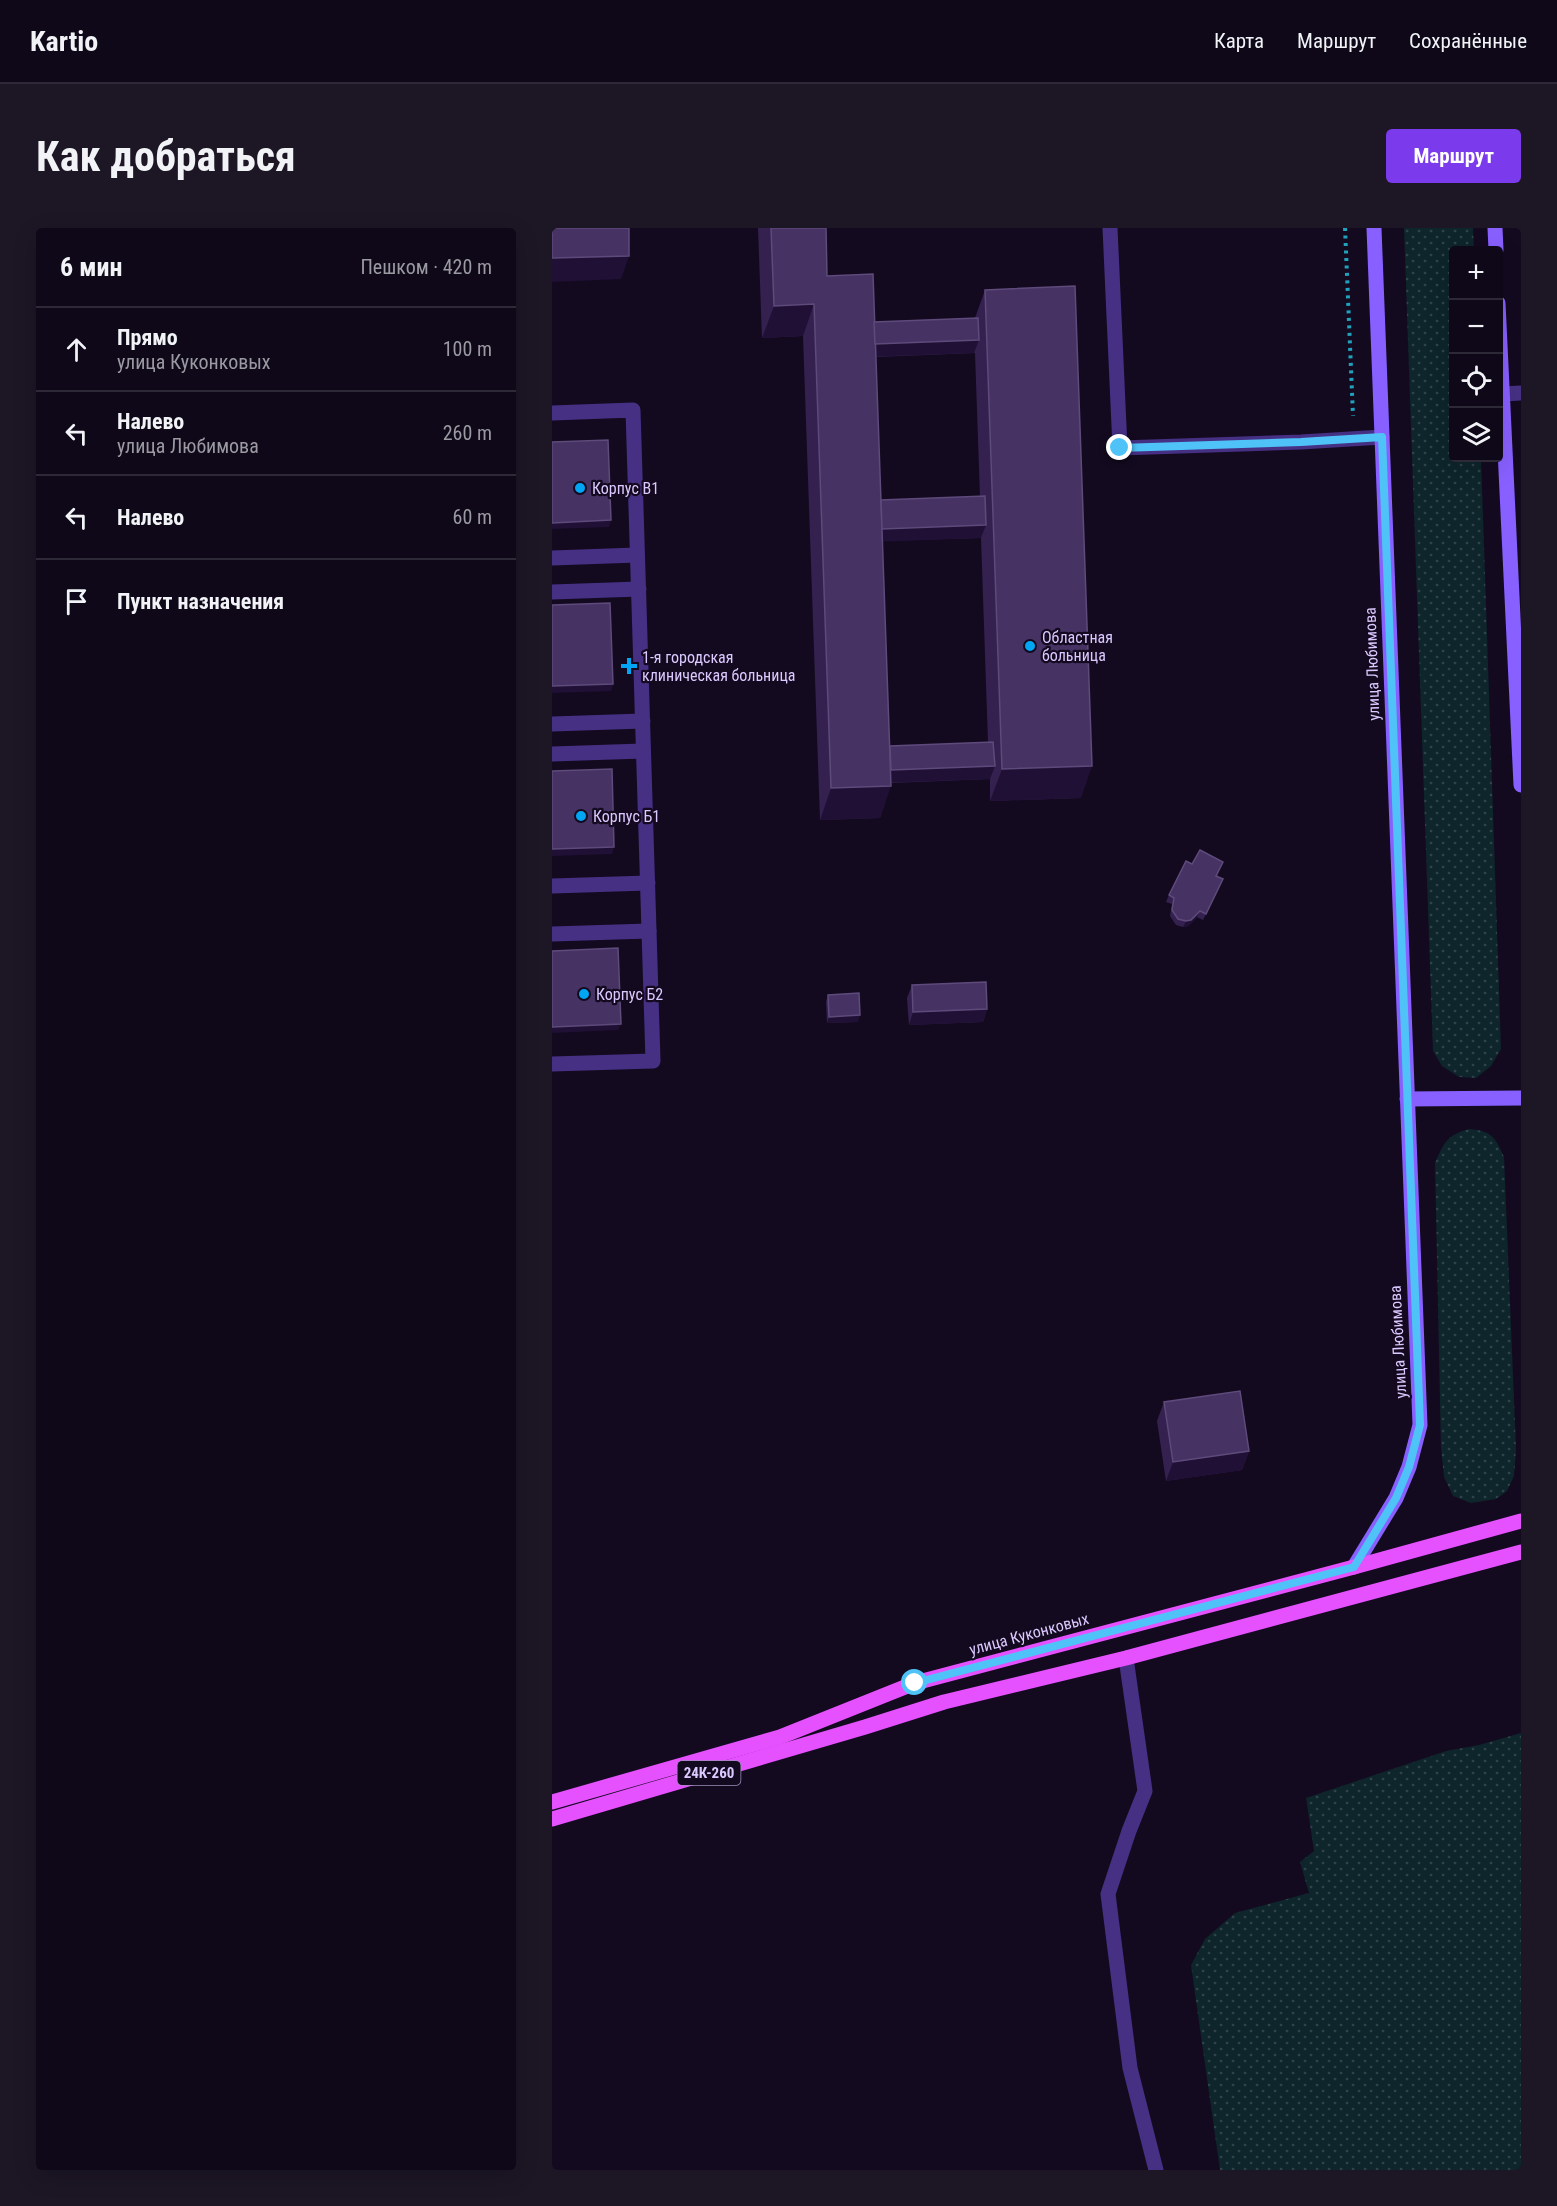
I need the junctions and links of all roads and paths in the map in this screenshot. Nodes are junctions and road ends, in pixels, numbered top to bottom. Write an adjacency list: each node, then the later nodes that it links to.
1 (1110, 228): 9 (street)
2 (1345, 228): 9 (path)
3 (1374, 228): 10 (main road, улица Любимова)
4 (1495, 228): 5 (main road)
5 (1496, 246)
6 (1521, 393): 7 (street)
7 (1503, 394): 19 (main road)
8 (552, 413): 11 (street)
9 (1354, 437): 10 (street)
10 (1382, 437): 26 (main road, улица Любимова)
11 (637, 555): 12 (street); 13 (street)
12 (552, 558)
13 (639, 589): 14 (street); 15 (street)
14 (552, 592)
15 (643, 721): 16 (street); 17 (street)
16 (552, 724)
17 (643, 751): 18 (street); 20 (street)
18 (552, 754)
19 (1521, 785)
20 (648, 882): 21 (street); 22 (street)
21 (552, 886)
22 (649, 931): 23 (street); 24 (street)
23 (552, 934)
24 (552, 1064)
25 (1521, 1098): 26 (main road)
26 (1407, 1099): 29 (main road, улица Любимова)
27 (1521, 1521): 29 (main road, улица Куконковых)
28 (1521, 1552): 30 (main road, 24К-260)
29 (1354, 1567): 31 (main road, улица Куконковых)
30 (1126, 1658): 32 (main road, 24К-260); 33 (street)
31 (552, 1802)
32 (552, 1819)
33 (1156, 2170)

